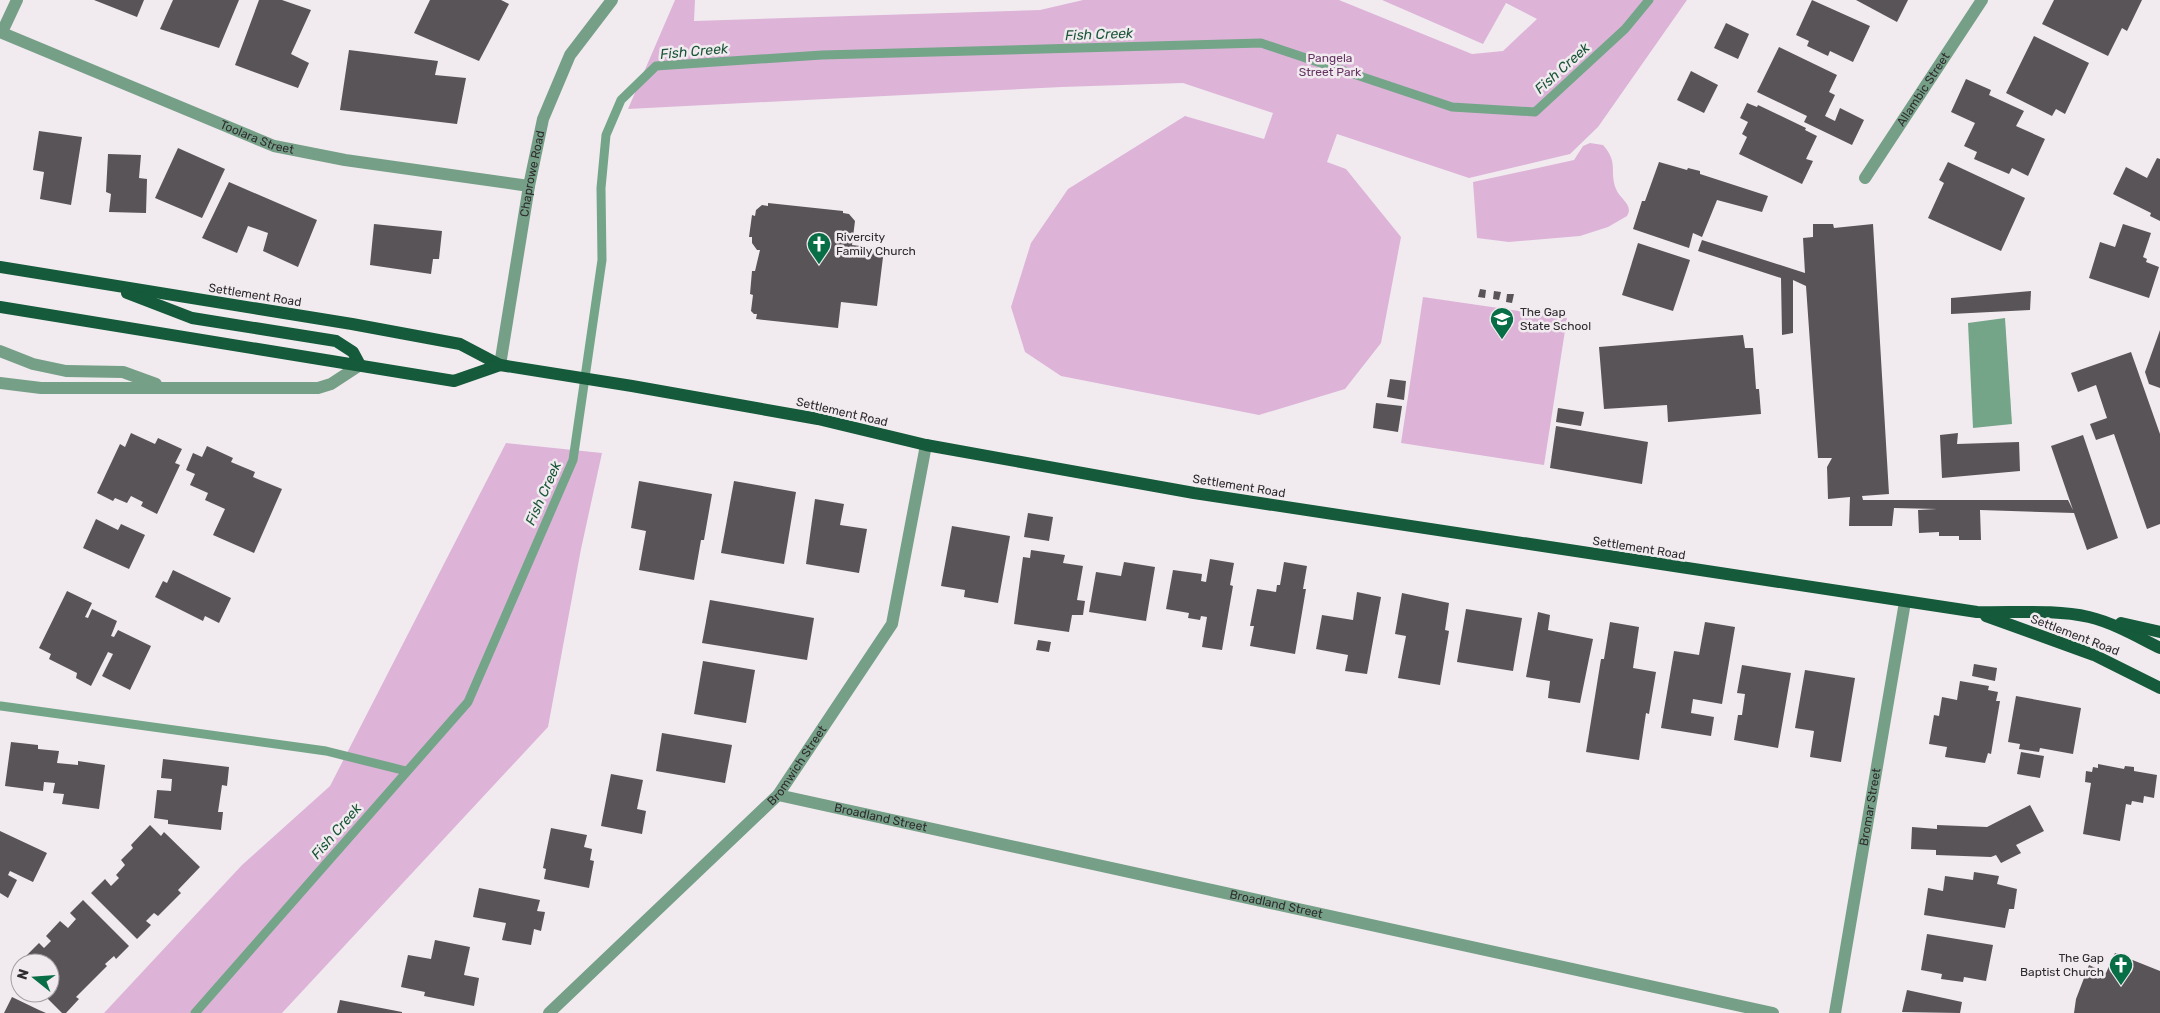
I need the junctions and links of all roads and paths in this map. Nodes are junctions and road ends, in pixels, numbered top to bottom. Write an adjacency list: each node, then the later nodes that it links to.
1 (17, 0): 4 (street)
2 (612, 0): 6 (street, Chaprowe Road)
3 (1982, 0): 5 (street, Allambic Street)
4 (1, 32): 6 (street, Toolara Street)
5 (1865, 178)
6 (529, 186): 12 (street, Chaprowe Road)
7 (0, 267): 8 (main road, Settlement Road)
8 (111, 286): 11 (main road); 12 (main road, Settlement Road)
9 (0, 307): 11 (main road, Settlement Road)
10 (0, 351): 14 (street)
11 (360, 365): 12 (main road, Settlement Road); 14 (street)
12 (500, 365): 15 (main road, Settlement Road)
13 (0, 383): 14 (street)
14 (168, 387)
15 (926, 445): 16 (main road, Settlement Road); 22 (street, Bromwich Street)
16 (1905, 602): 17 (main road, Settlement Road); 25 (street, Bromar Street)
17 (1977, 612): 18 (main road, Settlement Road); 21 (main road, Settlement Road)
18 (2089, 617): 19 (main road); 20 (main road, Settlement Road)
19 (2160, 632)
20 (2160, 648)
21 (2160, 688)
22 (778, 795): 23 (street, Bromwich Street); 24 (street, Broadland Street)
23 (549, 1013)
24 (1774, 1013)
25 (1835, 1013)

